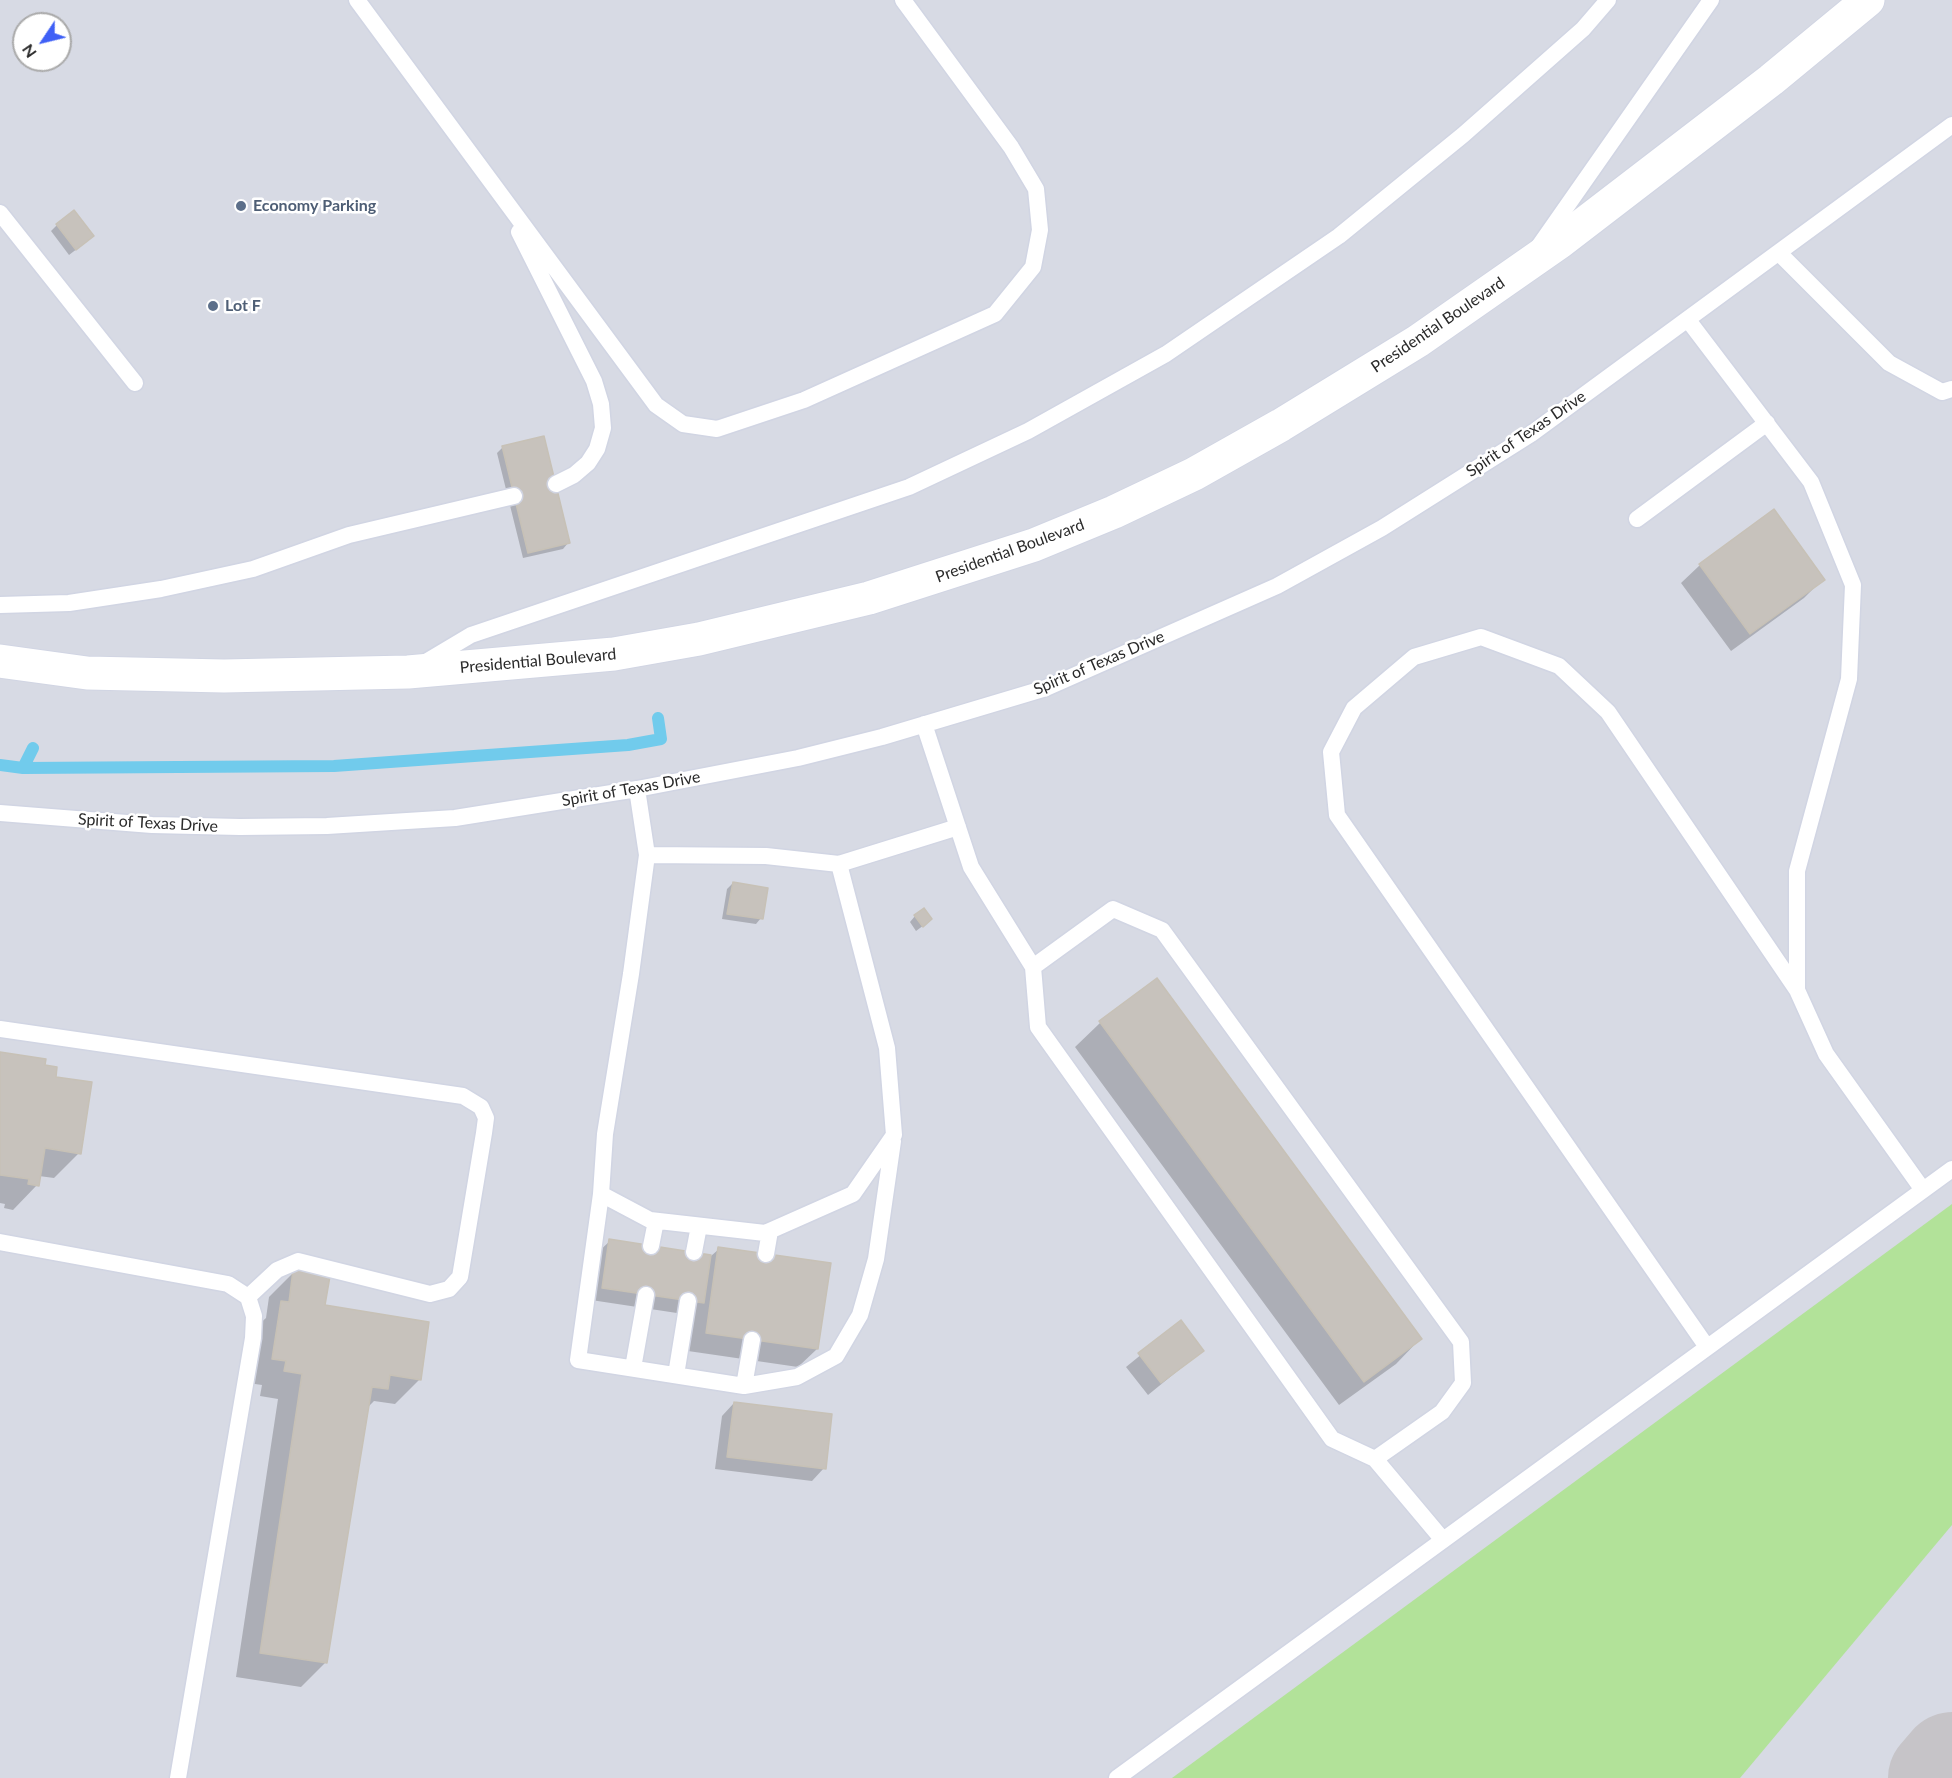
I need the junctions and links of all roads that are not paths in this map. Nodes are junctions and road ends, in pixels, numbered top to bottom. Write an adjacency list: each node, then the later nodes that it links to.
1 (357, 0): 7 (lane)
2 (903, 0): 7 (lane)
3 (1608, 0): 20 (lane)
4 (1712, 0): 10 (lane)
5 (1868, 0): 10 (main road, Presidential Boulevard)
6 (1952, 125): 9 (lane, Spirit of Texas Drive)
7 (500, 194): 15 (lane)
8 (1, 217): 12 (lane)
9 (1779, 253): 11 (lane, Spirit of Texas Drive); 13 (lane)
10 (1522, 268): 20 (main road, Presidential Boulevard)
11 (1688, 320): 14 (lane); 21 (lane, Spirit of Texas Drive)
12 (135, 383)
13 (1952, 389)
14 (1767, 423): 17 (lane); 28 (lane)
15 (556, 484)
16 (514, 496): 18 (lane)
17 (1637, 519)
18 (0, 605)
19 (0, 661): 20 (main road, Presidential Boulevard)
20 (408, 672)
21 (924, 724): 22 (lane, Spirit of Texas Drive); 24 (lane)
22 (637, 789): 23 (lane, Spirit of Texas Drive); 25 (lane)
23 (0, 813)
24 (958, 827): 26 (lane); 27 (lane)
25 (647, 855): 26 (lane); 33 (lane)
26 (839, 864): 30 (lane)
27 (1033, 967): 49 (lane); 49 (lane)
28 (1797, 990): 32 (lane); 45 (lane)
29 (0, 1029): 42 (lane)
30 (894, 1135): 36 (lane); 48 (lane)
31 (1952, 1169): 32 (lane)
32 (1923, 1190): 45 (lane)
33 (601, 1194): 34 (lane); 46 (lane)
34 (656, 1221): 35 (lane); 38 (lane)
35 (699, 1226): 36 (lane); 39 (lane)
36 (770, 1231): 40 (lane)
37 (0, 1242): 42 (lane)
38 (651, 1246)
39 (694, 1252)
40 (766, 1254)
41 (646, 1295): 46 (lane)
42 (248, 1297): 51 (lane)
43 (688, 1301): 47 (lane)
44 (752, 1340): 48 (lane)
45 (1707, 1347): 50 (lane)
46 (633, 1368): 47 (lane)
47 (676, 1375): 48 (lane)
48 (744, 1386)
49 (1375, 1459): 50 (lane)
50 (1443, 1540): 52 (lane)
51 (178, 1778)
52 (1117, 1778)

